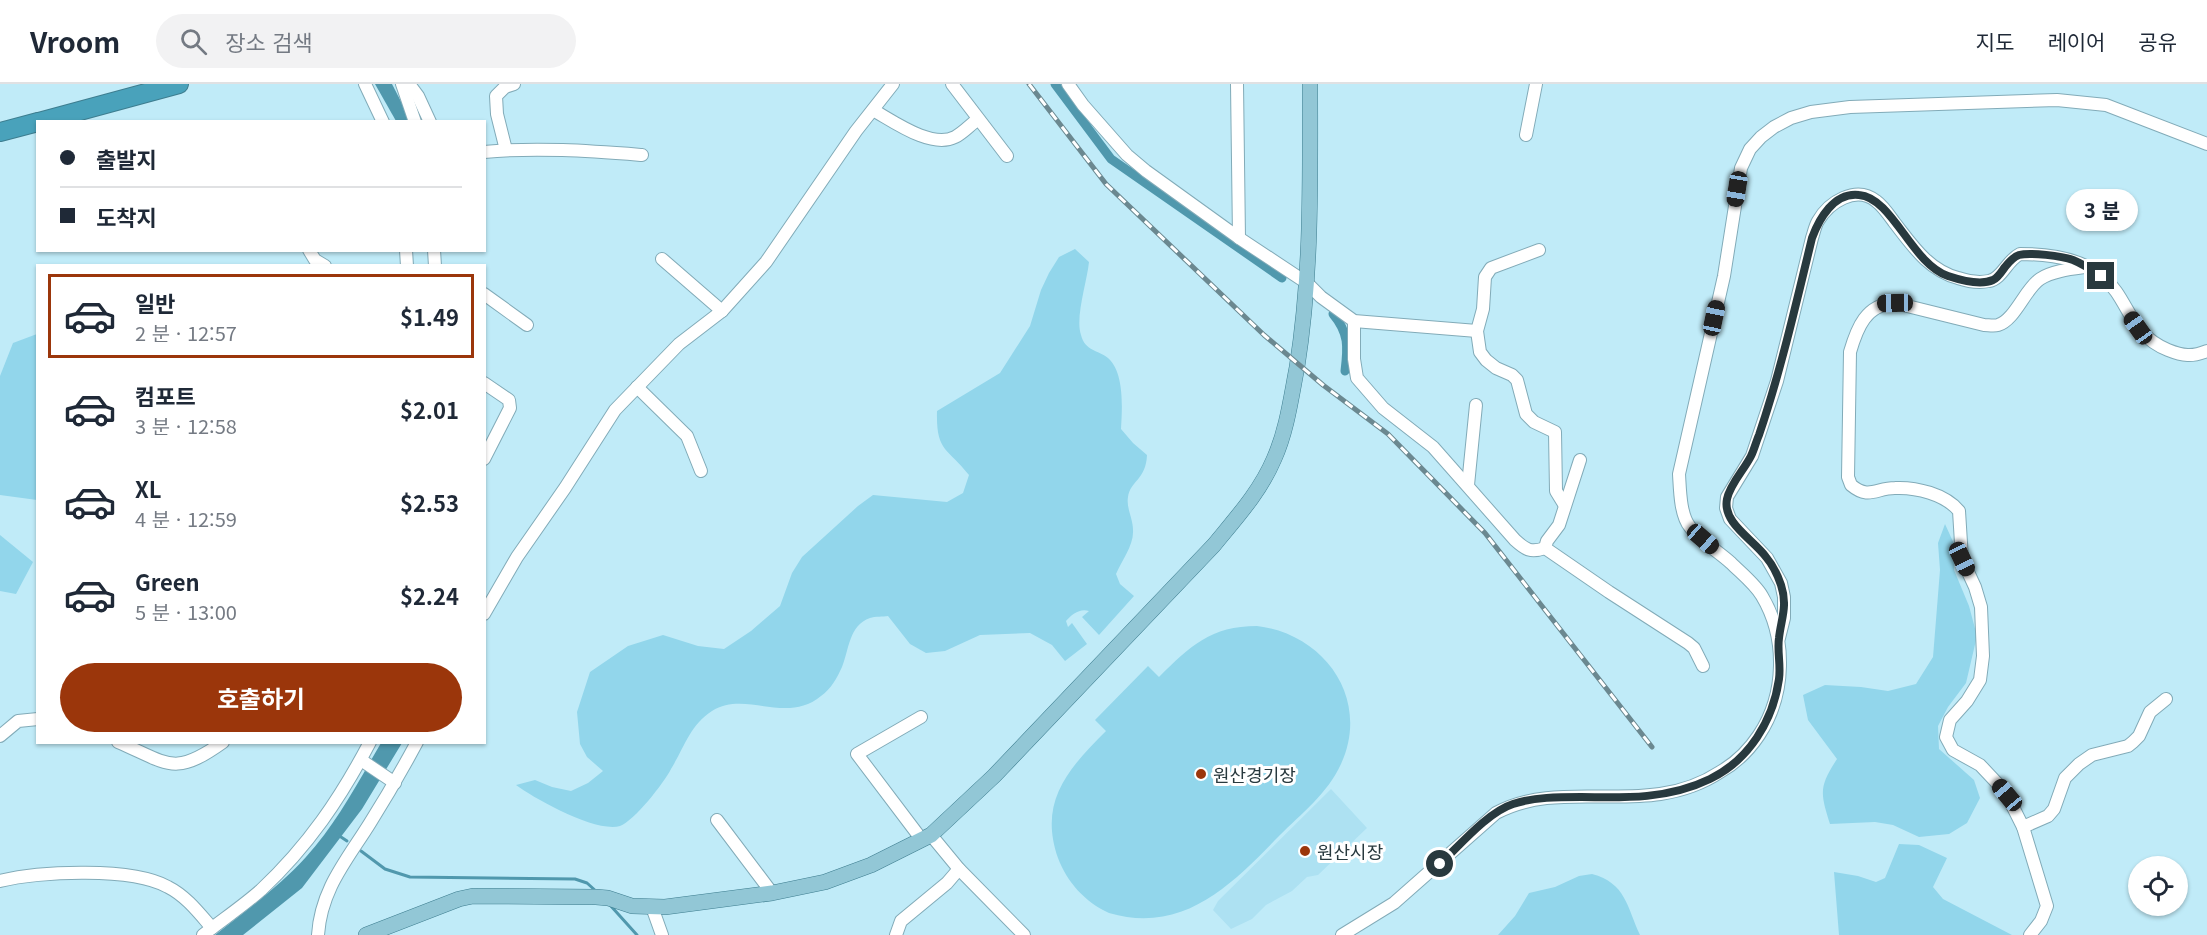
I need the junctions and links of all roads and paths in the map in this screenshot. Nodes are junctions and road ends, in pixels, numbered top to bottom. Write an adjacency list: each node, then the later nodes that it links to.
1 (179, 84): 13 (highway)
2 (364, 84): 14 (street)
3 (402, 84): 15 (street)
4 (409, 84): 16 (street)
5 (514, 84): 22 (street)
6 (893, 84): 12 (street)
7 (952, 84): 17 (street)
8 (1068, 84): 26 (street)
9 (1237, 84): 26 (street)
10 (1310, 84): 32 (main road)
11 (1536, 84): 20 (street)
12 (873, 110): 17 (street); 34 (street)
13 (45, 120)
14 (382, 120)
15 (414, 120)
16 (429, 120)
17 (977, 120): 25 (street)
18 (36, 123): 19 (highway)
19 (0, 132)
20 (1526, 135)
21 (2207, 144): 49 (street)
22 (506, 150): 23 (street); 24 (street)
23 (486, 152)
24 (642, 155)
25 (1007, 156)
26 (1239, 238): 32 (street)
27 (1539, 250): 37 (street)
28 (310, 252): 30 (street)
29 (662, 260): 34 (street)
30 (322, 264)
31 (2086, 267): 38 (street); 49 (street); 62 (street)
32 (1307, 283): 35 (street); 63 (main road)
33 (486, 295): 36 (street)
34 (722, 311): 40 (street)
35 (1354, 321): 37 (street); 45 (street)
36 (527, 325)
37 (1477, 332): 46 (street)
38 (2207, 351)
39 (486, 384): 42 (street)
40 (637, 387): 44 (street); 48 (street)
41 (1476, 405): 45 (street)
42 (486, 455)
43 (1580, 460): 46 (street)
44 (701, 471)
45 (1468, 484): 47 (street)
46 (1564, 504): 47 (street)
47 (1545, 548): 50 (street)
48 (486, 611)
49 (1778, 639): 74 (street)
50 (1703, 666)
51 (2166, 699): 62 (street)
52 (921, 717): 63 (street)
53 (36, 719): 54 (street)
54 (0, 736)
55 (123, 744): 56 (street)
56 (220, 744)
57 (369, 744): 59 (street)
58 (416, 744): 60 (street)
59 (363, 761): 60 (street); 68 (street)
60 (392, 782): 69 (street)
61 (717, 820): 66 (street)
62 (2023, 827): 75 (street)
63 (926, 838): 64 (street); 66 (main road)
64 (959, 869): 72 (street); 73 (street)
65 (0, 882): 68 (street)
66 (772, 893): 67 (main road)
67 (652, 908): 70 (main road); 71 (street)
68 (207, 931)
69 (321, 934)
70 (366, 935)
71 (662, 935)
72 (896, 935)
73 (1024, 935)
74 (1342, 935)
75 (2030, 935)

